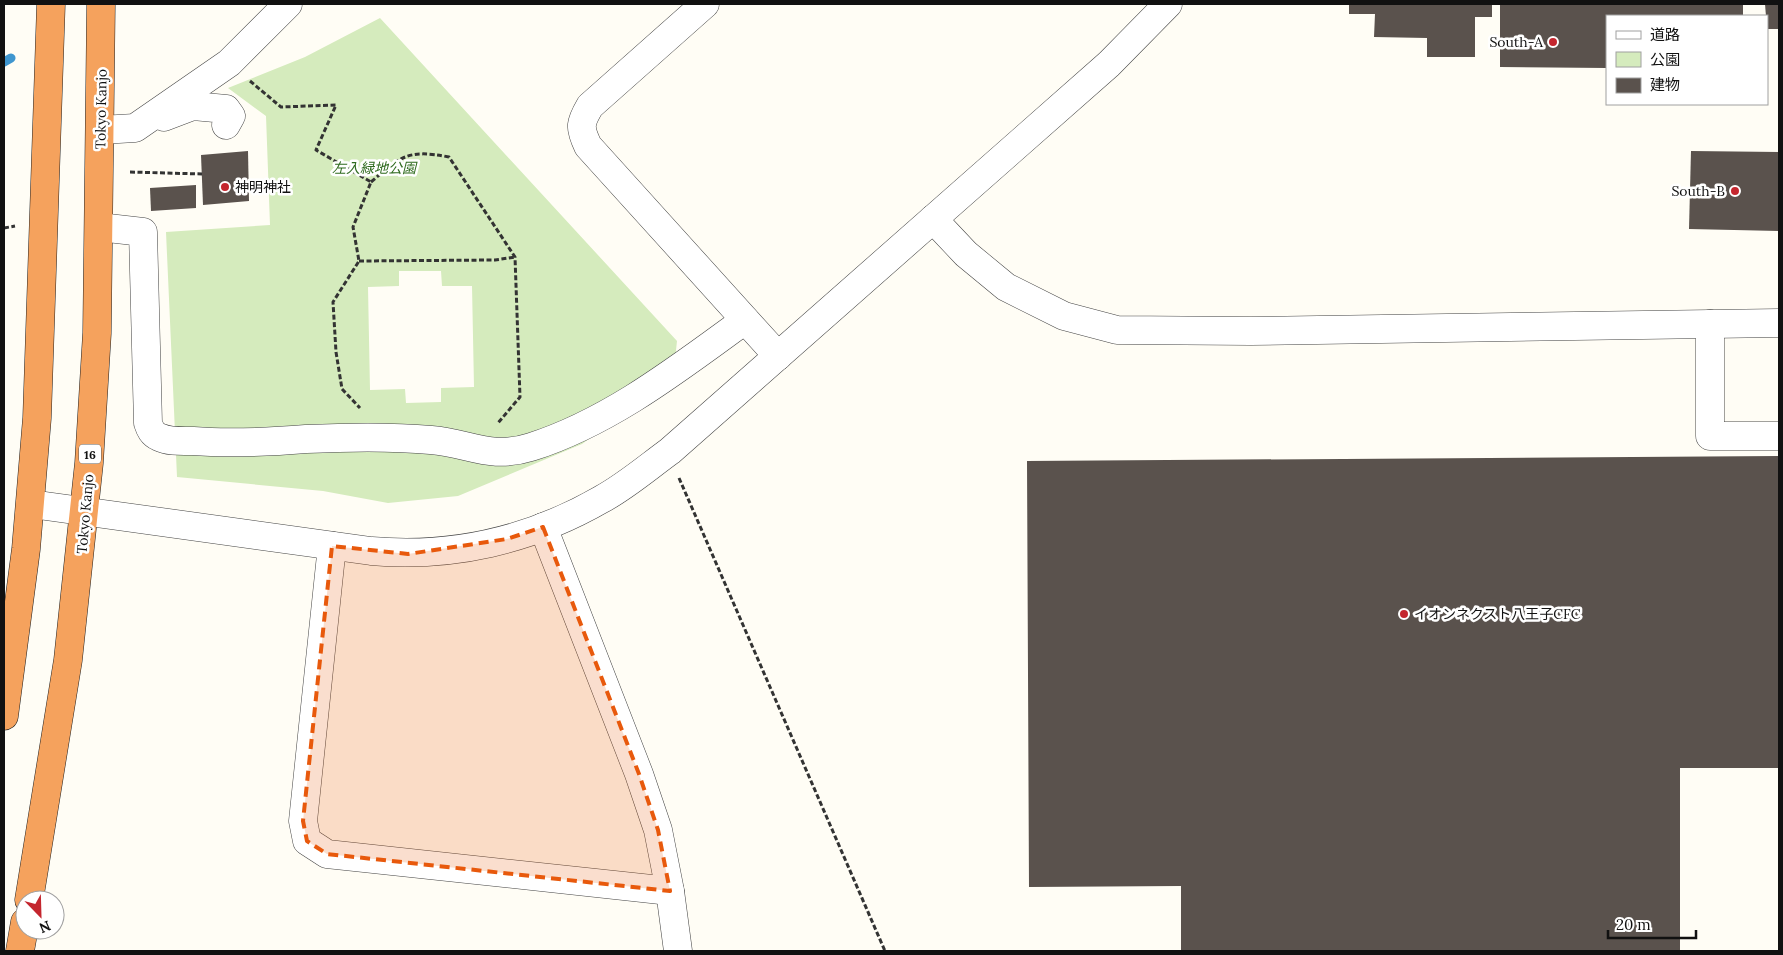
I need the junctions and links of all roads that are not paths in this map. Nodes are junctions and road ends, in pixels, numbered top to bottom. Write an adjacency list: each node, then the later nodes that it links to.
1 (51, 4): 16 (highway)
2 (101, 4): 8 (highway, Tokyo Kanjo / 16)
3 (288, 4): 7 (street)
4 (705, 4): 11 (street)
5 (1168, 4): 9 (street)
6 (226, 125): 7 (street)
7 (135, 128): 8 (street)
8 (101, 130): 10 (highway, Tokyo Kanjo / 16)
9 (933, 219): 13 (street); 14 (street)
10 (99, 227): 11 (street); 17 (highway, Tokyo Kanjo / 16)
11 (745, 320): 14 (street)
12 (1779, 323): 13 (street)
13 (1710, 324): 15 (street)
14 (778, 356): 18 (street)
15 (1779, 436)
16 (31, 504): 17 (street); 20 (highway)
17 (85, 511): 19 (street); 21 (highway, Tokyo Kanjo / 16)
18 (543, 527): 19 (street); 22 (street)
19 (332, 546): 22 (street)
20 (4, 716)
21 (31, 890)
22 (670, 891): 23 (street)
23 (678, 951)

